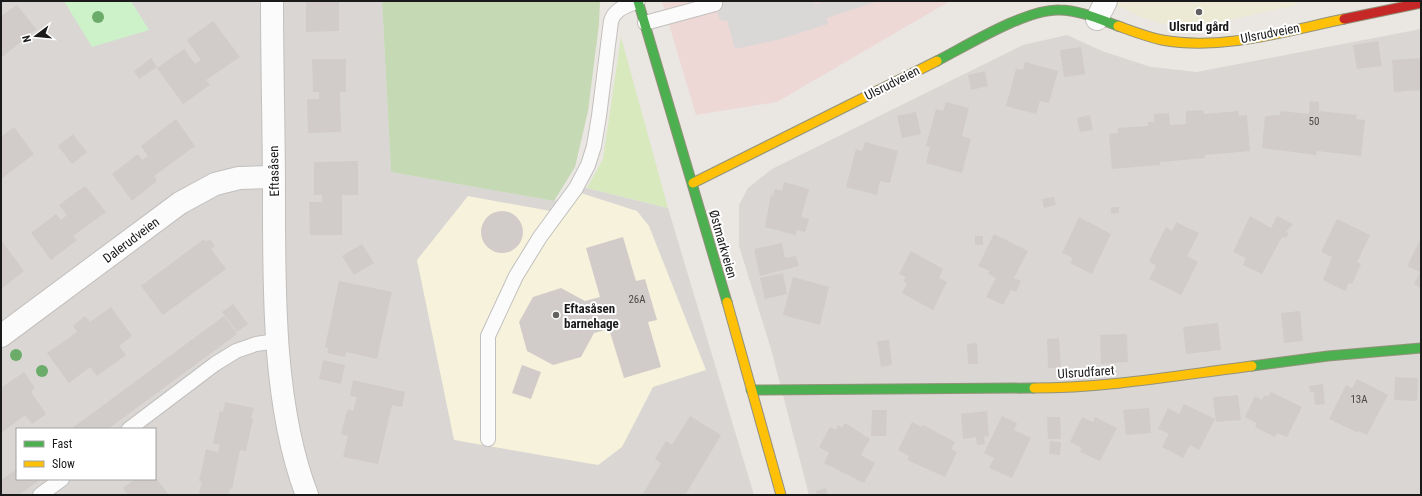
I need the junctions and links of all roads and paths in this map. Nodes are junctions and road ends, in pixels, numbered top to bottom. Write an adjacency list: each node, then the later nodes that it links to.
1 (272, 1): 8 (street, Eftasåsen)
2 (638, 1): 7 (street, Østmarkveien); 15 (lane)
3 (1421, 3): 5 (street, Ulsrudveien)
4 (715, 4): 7 (lane)
5 (1382, 6): 6 (street, Ulsrudveien)
6 (1102, 10): 9 (street, Ulsrudveien)
7 (645, 23): 9 (street, Østmarkveien)
8 (274, 177): 10 (street, Dalerudveien); 11 (street, Eftasåsen)
9 (693, 183): 13 (street, Østmarkveien)
10 (1, 336)
11 (277, 341): 14 (lane); 18 (street, Eftasåsen)
12 (1421, 348): 13 (street, Ulsrudfaret)
13 (751, 390): 19 (street, Østmarkveien)
14 (130, 428)
15 (488, 439)
16 (61, 480): 17 (lane)
17 (40, 495)
18 (307, 495)
19 (781, 495)

